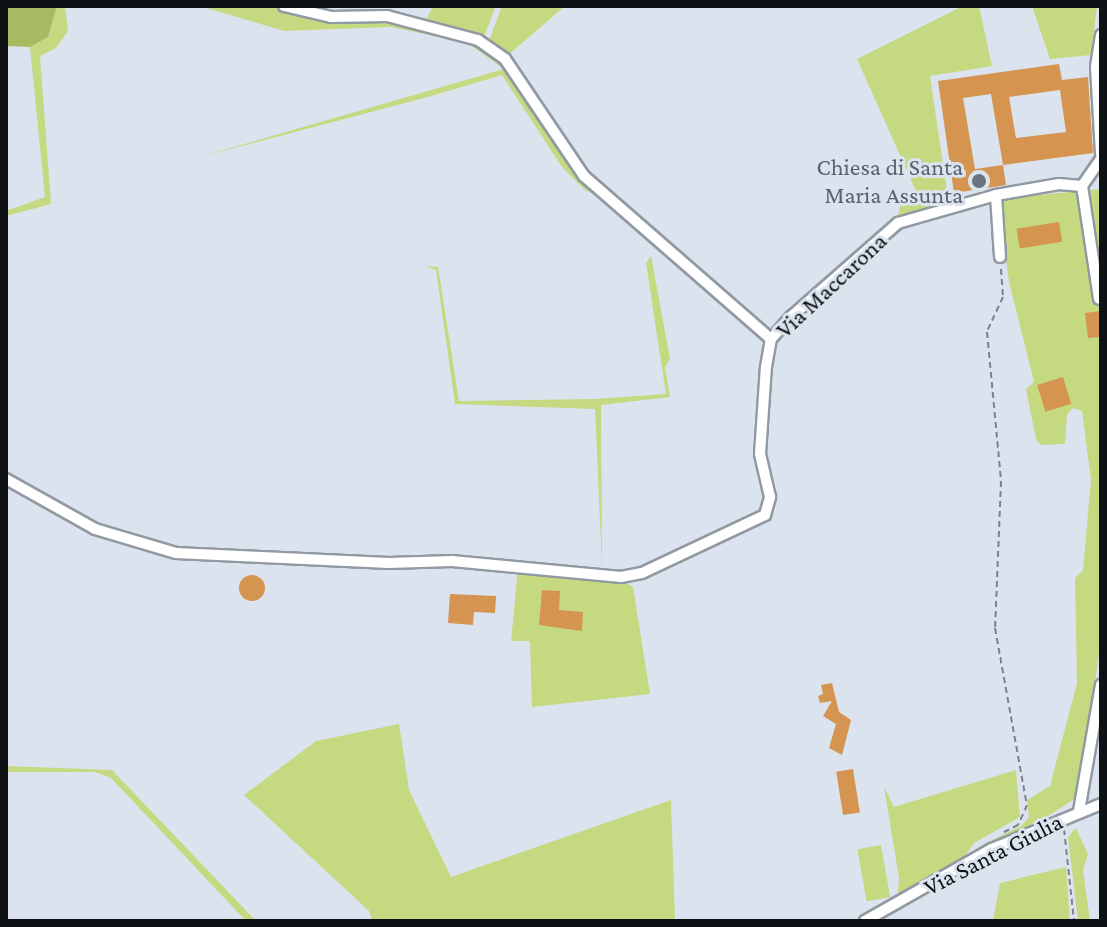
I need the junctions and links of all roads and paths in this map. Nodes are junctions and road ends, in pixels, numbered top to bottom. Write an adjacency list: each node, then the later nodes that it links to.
1 (284, 6): 8 (street)
2 (1101, 35): 3 (street)
3 (1101, 156): 4 (street)
4 (1082, 186): 5 (street, Via Maccarona); 7 (street)
5 (996, 195): 6 (street); 8 (street, Via Maccarona)
6 (1000, 257): 14 (path)
7 (1099, 299)
8 (771, 339): 9 (street, Via Maccarona)
9 (6, 479)
10 (1101, 685): 12 (street)
11 (1101, 804): 12 (street, Via Santa Giulia)
12 (1079, 811): 15 (street, Via Santa Giulia)
13 (1063, 824): 16 (path)
14 (997, 836)
15 (865, 921)
16 (1074, 921)

